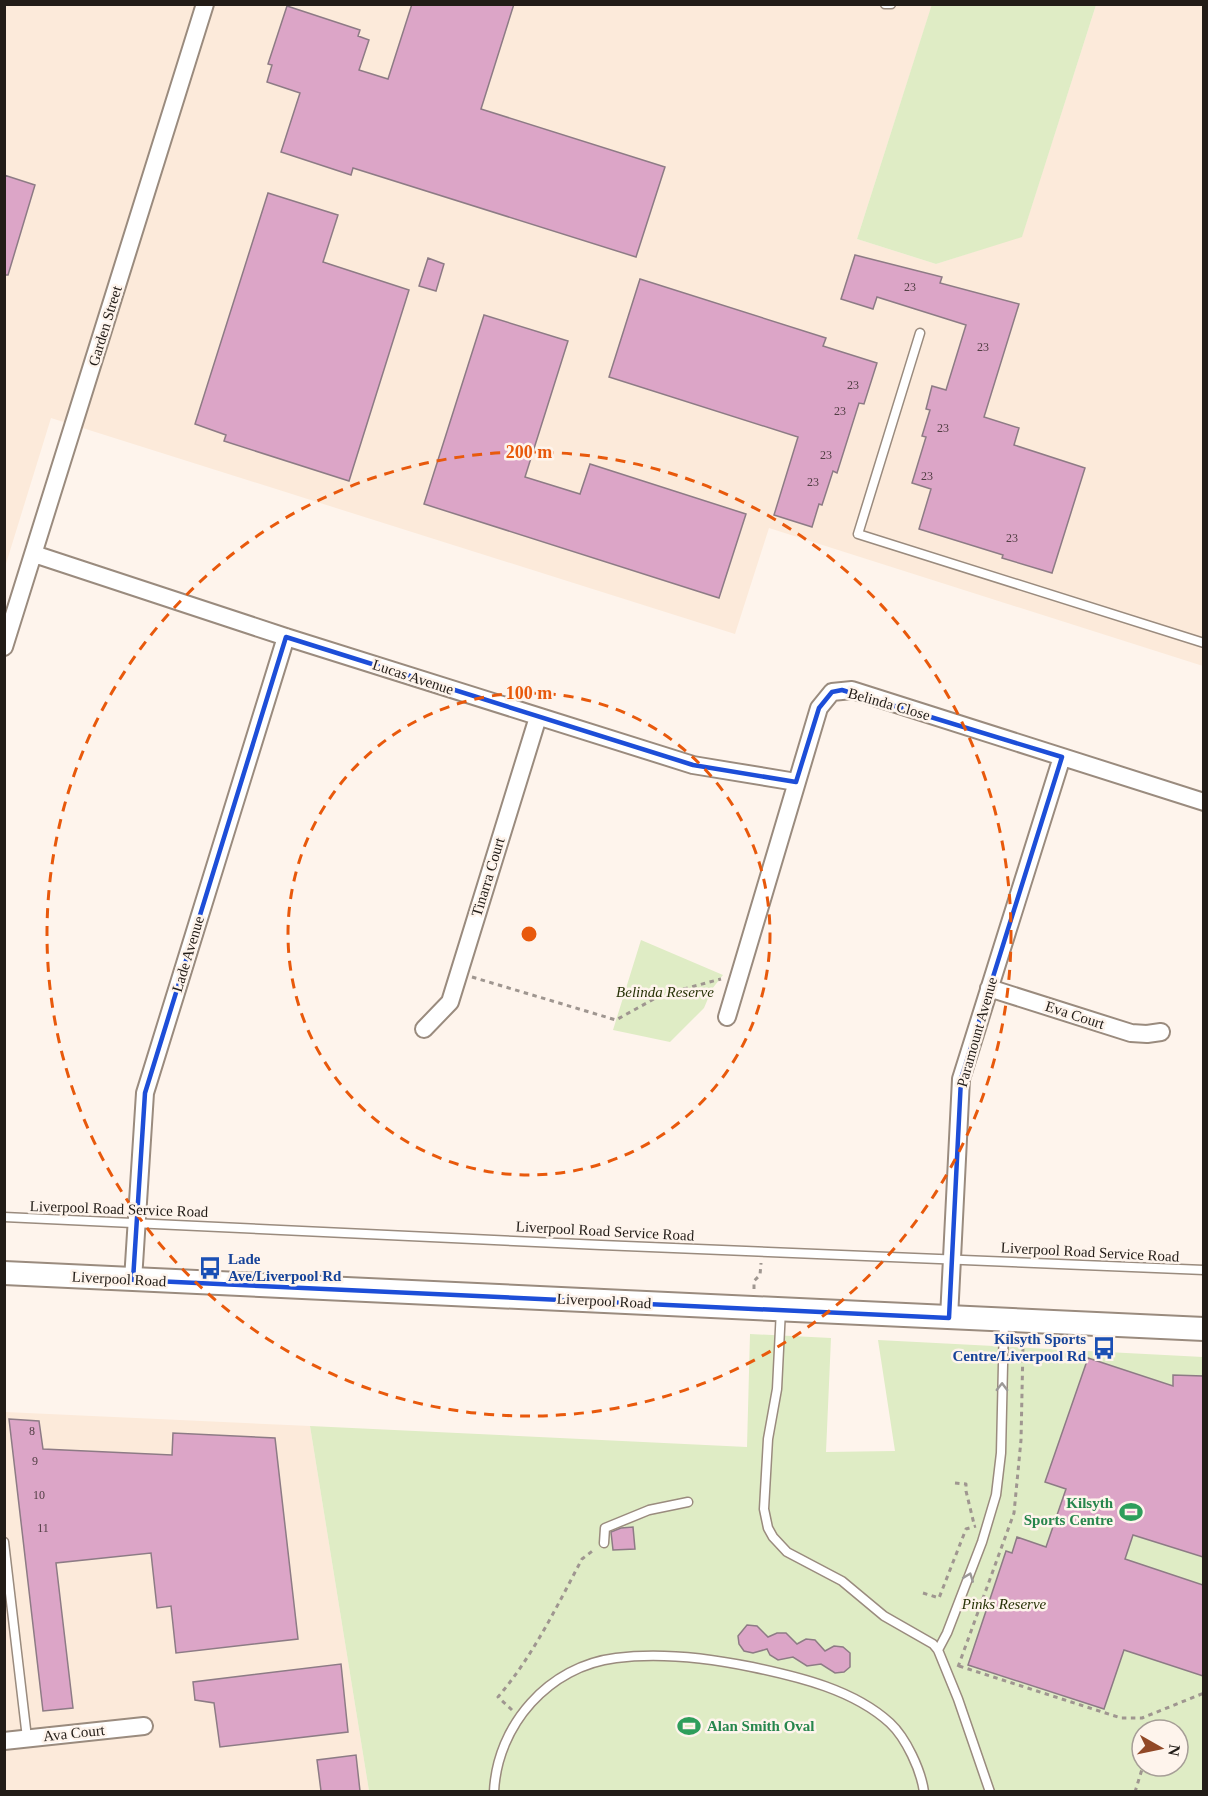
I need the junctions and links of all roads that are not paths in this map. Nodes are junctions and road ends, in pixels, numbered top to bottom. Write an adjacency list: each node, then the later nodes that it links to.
1 (205, 4): 5 (street, Garden Street)
2 (885, 4): 3 (lane)
3 (891, 4)
4 (920, 333): 7 (lane)
5 (34, 554): 6 (street, Lucas Avenue); 8 (street, Garden Street)
6 (286, 637): 9 (street, Lucas Avenue); 18 (street, Lade Avenue)
7 (1203, 642)
8 (4, 647)
9 (538, 717): 11 (street, Lucas Avenue); 15 (street, Tinarra Court)
10 (1062, 757): 11 (street, Belinda Close); 12 (street, Belinda Close); 13 (street, Paramount Avenue)
11 (796, 783): 14 (street, Belinda Close)
12 (1203, 802)
13 (989, 988): 16 (street, Eva Court); 19 (street, Paramount Avenue)
14 (727, 1017)
15 (424, 1029)
16 (1161, 1032)
17 (4, 1217): 18 (lane, Liverpool Road Service Road)
18 (138, 1223): 19 (lane, Liverpool Road Service Road); 22 (street, Lade Avenue)
19 (952, 1259): 20 (lane, Liverpool Road Service Road); 24 (street, Paramount Avenue)
20 (1203, 1270)
21 (4, 1273): 22 (main road, Liverpool Road)
22 (133, 1280): 23 (main road, Liverpool Road)
23 (782, 1309): 24 (main road, Liverpool Road); 30 (lane)
24 (949, 1318): 25 (main road, Liverpool Road)
25 (1004, 1320): 26 (main road, Liverpool Road); 30 (lane, one-way to 25)
26 (1203, 1329)
27 (688, 1502): 29 (lane)
28 (4, 1542): 32 (lane)
29 (604, 1543)
30 (938, 1650): 36 (lane)
31 (144, 1726): 32 (street, Ava Court)
32 (27, 1738): 33 (street, Ava Court)
33 (4, 1741)
34 (494, 1791): 35 (lane)
35 (924, 1791)
36 (990, 1791)

